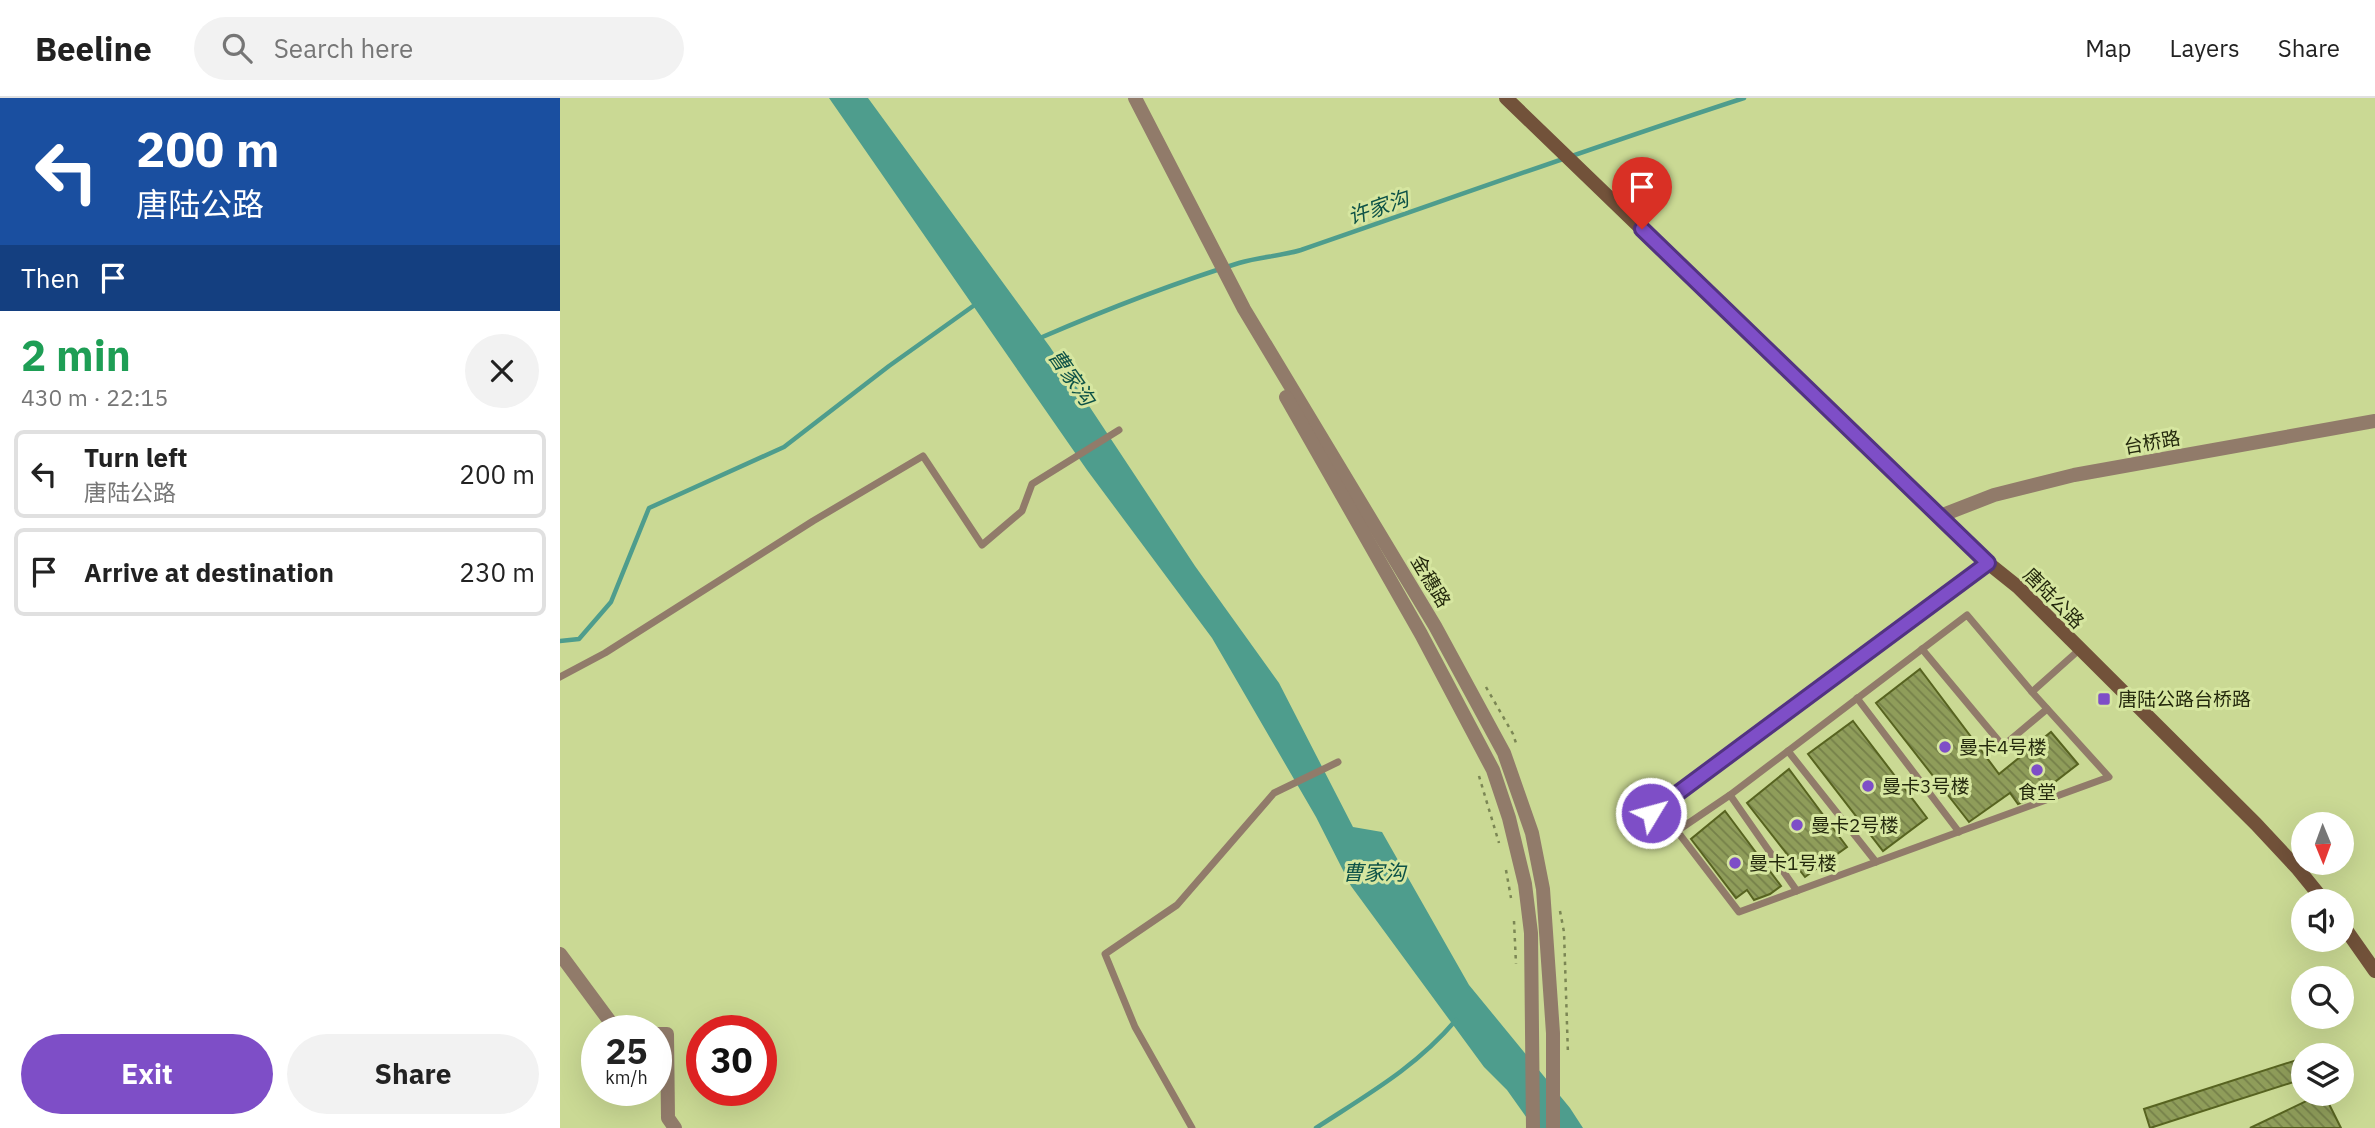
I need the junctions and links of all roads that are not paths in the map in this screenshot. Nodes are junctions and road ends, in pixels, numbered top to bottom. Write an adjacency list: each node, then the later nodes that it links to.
1 (1124, 98): 4 (street, 金穗路)
2 (1135, 98): 4 (street, 金穗路)
3 (1506, 98): 8 (main road, 唐陆公路)
4 (1212, 253): 5 (street, 金穗路)
5 (1241, 311): 31 (street, 金穗路); 32 (street, 金穗路)
6 (2375, 421): 8 (street, 台桥路)
7 (1119, 430): 12 (lane)
8 (1940, 516): 9 (main road, 唐陆公路)
9 (1988, 563): 11 (main road, 唐陆公路); 19 (street)
10 (1922, 649): 13 (lane); 14 (lane); 15 (lane)
11 (2079, 650): 13 (lane); 22 (main road, 唐陆公路)
12 (560, 677)
13 (2032, 692): 15 (lane)
14 (1857, 698): 16 (lane); 20 (lane)
15 (2047, 709): 20 (lane)
16 (1788, 751): 18 (lane); 21 (lane)
17 (1338, 762): 30 (lane)
18 (1730, 795): 23 (lane); 23 (lane)
19 (1651, 813)
20 (1959, 832): 21 (lane)
21 (1876, 862): 23 (lane)
22 (2313, 889)
23 (1797, 891)
24 (2354, 941): 26 (main road)
25 (560, 954): 27 (street)
26 (2375, 971)
27 (605, 1015)
28 (668, 1106): 29 (street)
29 (675, 1128)
30 (1192, 1128)
31 (1532, 1128)
32 (1553, 1128)

